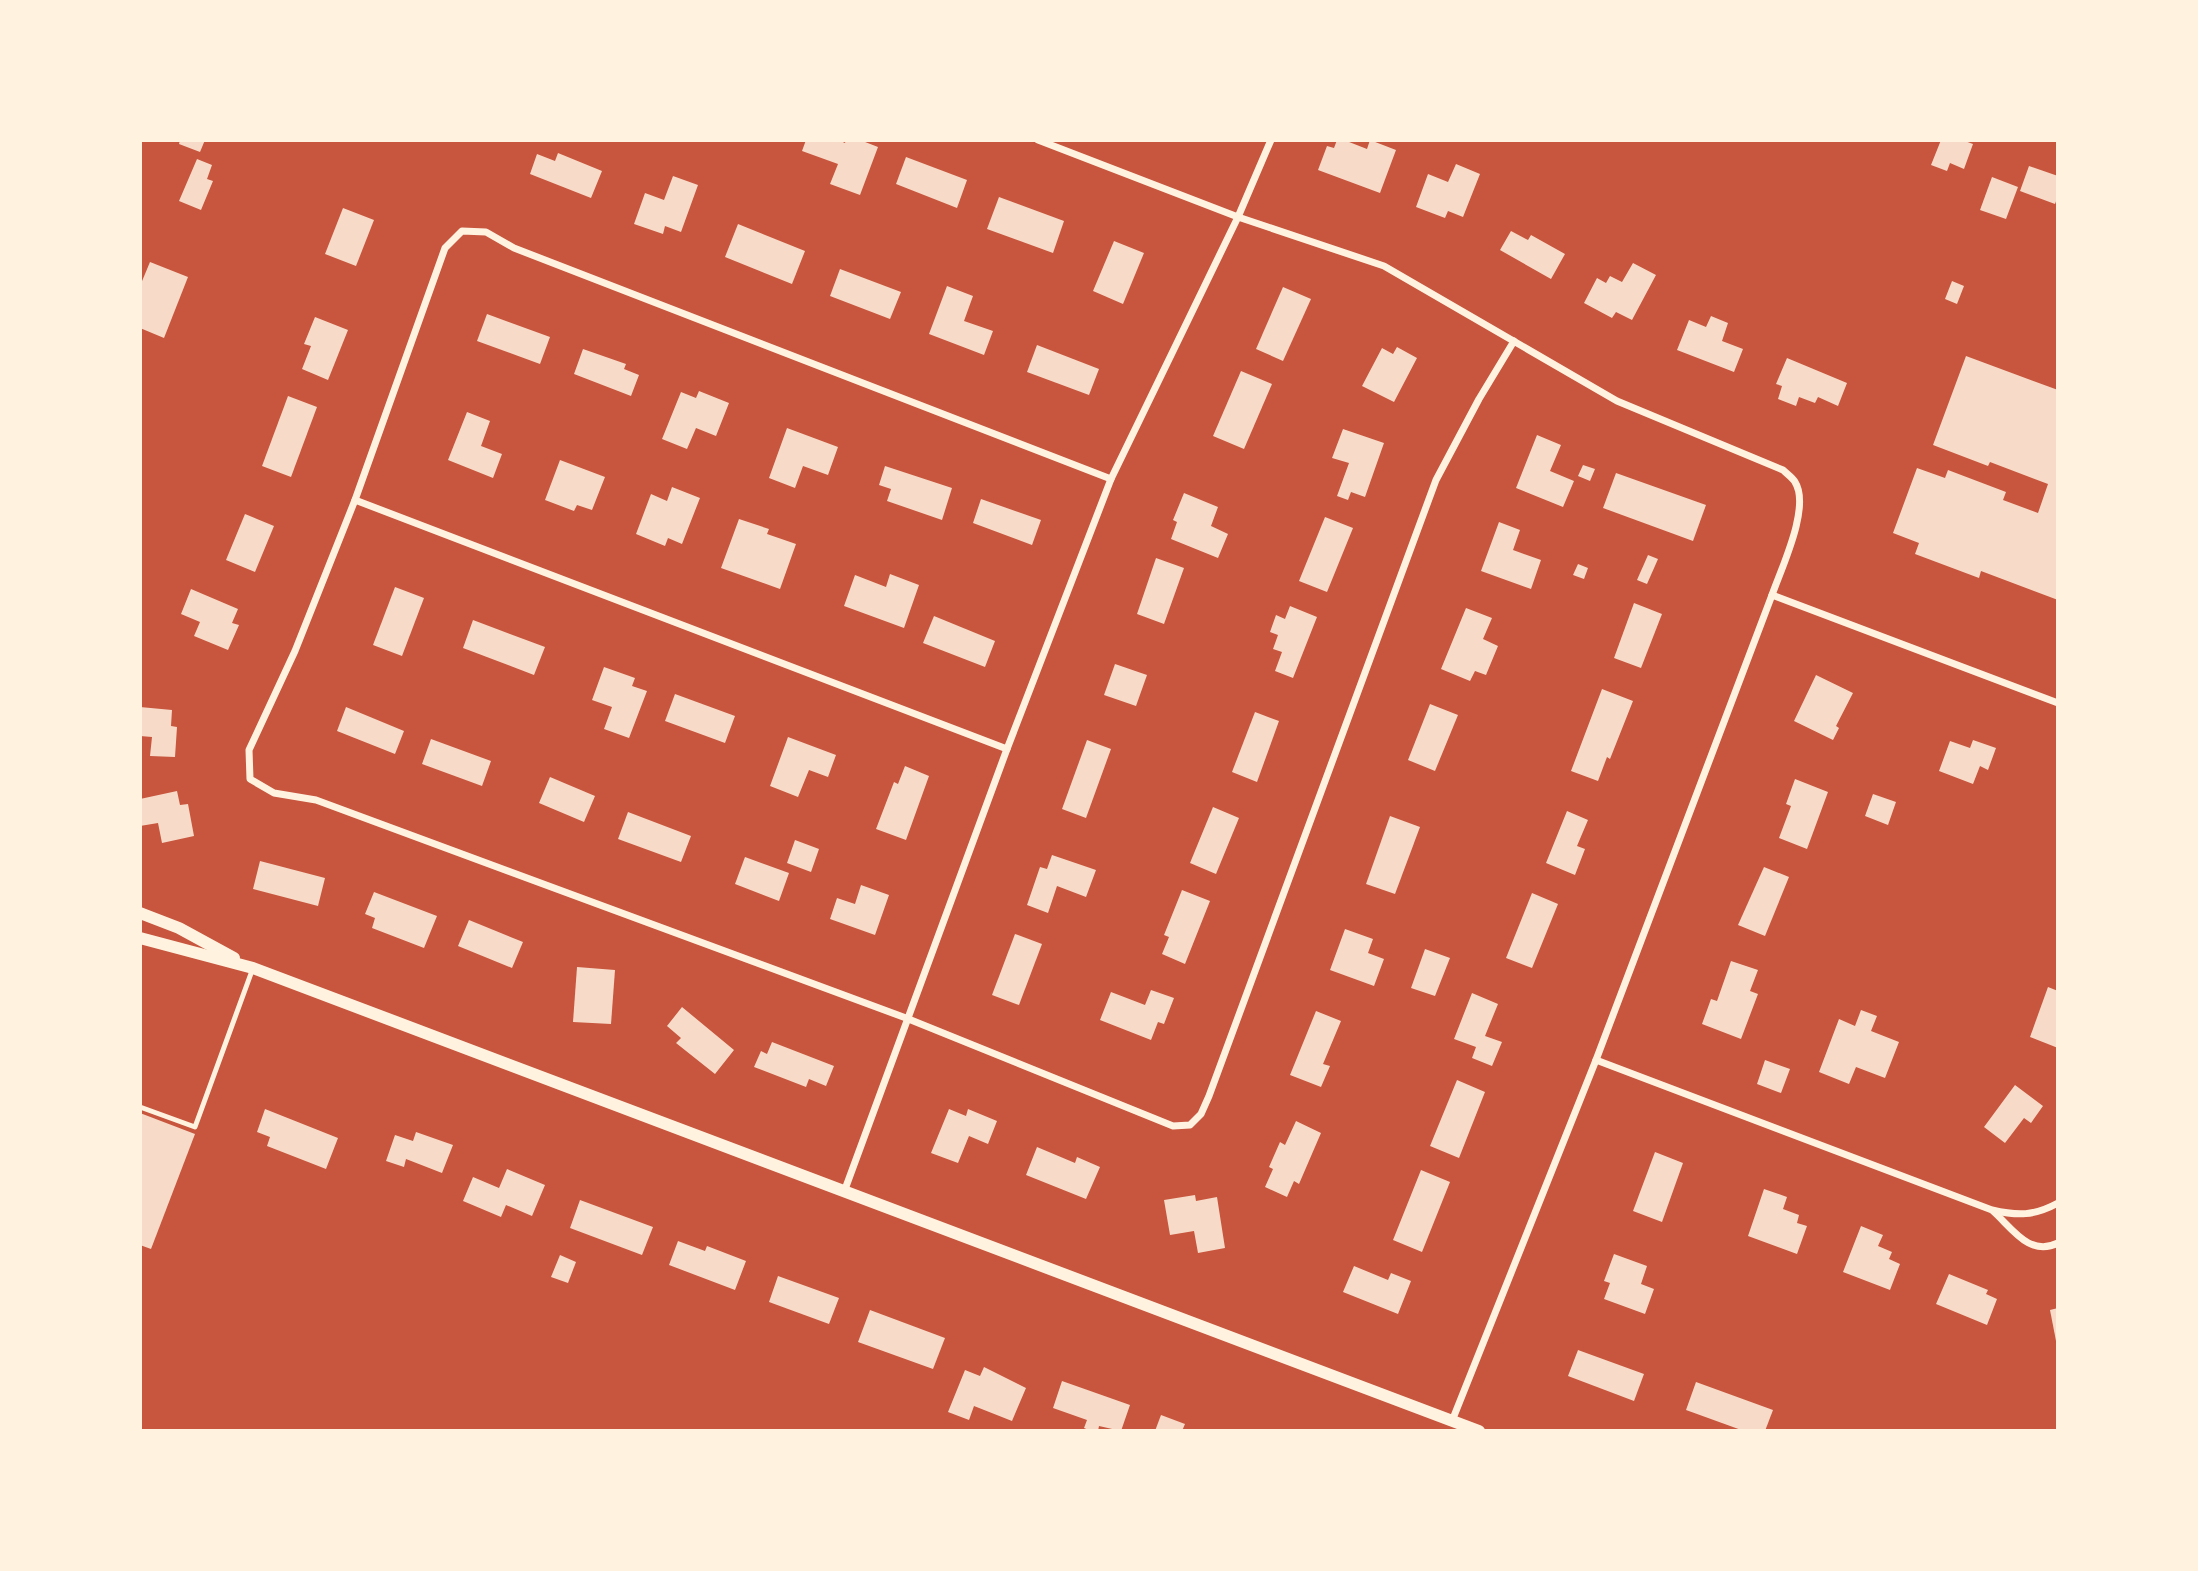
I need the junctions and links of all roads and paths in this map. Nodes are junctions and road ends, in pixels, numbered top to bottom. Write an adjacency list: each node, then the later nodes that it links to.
1 (1038, 140): 3 (street)
2 (1271, 140): 3 (street)
3 (1238, 217): 4 (street); 5 (street)
4 (1514, 341): 7 (street); 13 (street)
5 (1111, 479): 6 (street); 9 (street)
6 (355, 500): 9 (street); 13 (street)
7 (1772, 595): 8 (street); 14 (street)
8 (2058, 703)
9 (1007, 749): 13 (street)
10 (140, 912): 12 (street)
11 (140, 938): 12 (street)
12 (253, 968): 15 (lane); 16 (street)
13 (906, 1018): 16 (street)
14 (1596, 1060): 18 (street); 20 (street)
15 (140, 1107)
16 (844, 1192): 20 (street)
17 (2058, 1203): 18 (street)
18 (1992, 1210): 19 (street)
19 (2058, 1243)
20 (1452, 1421): 21 (street)
21 (1479, 1431)

